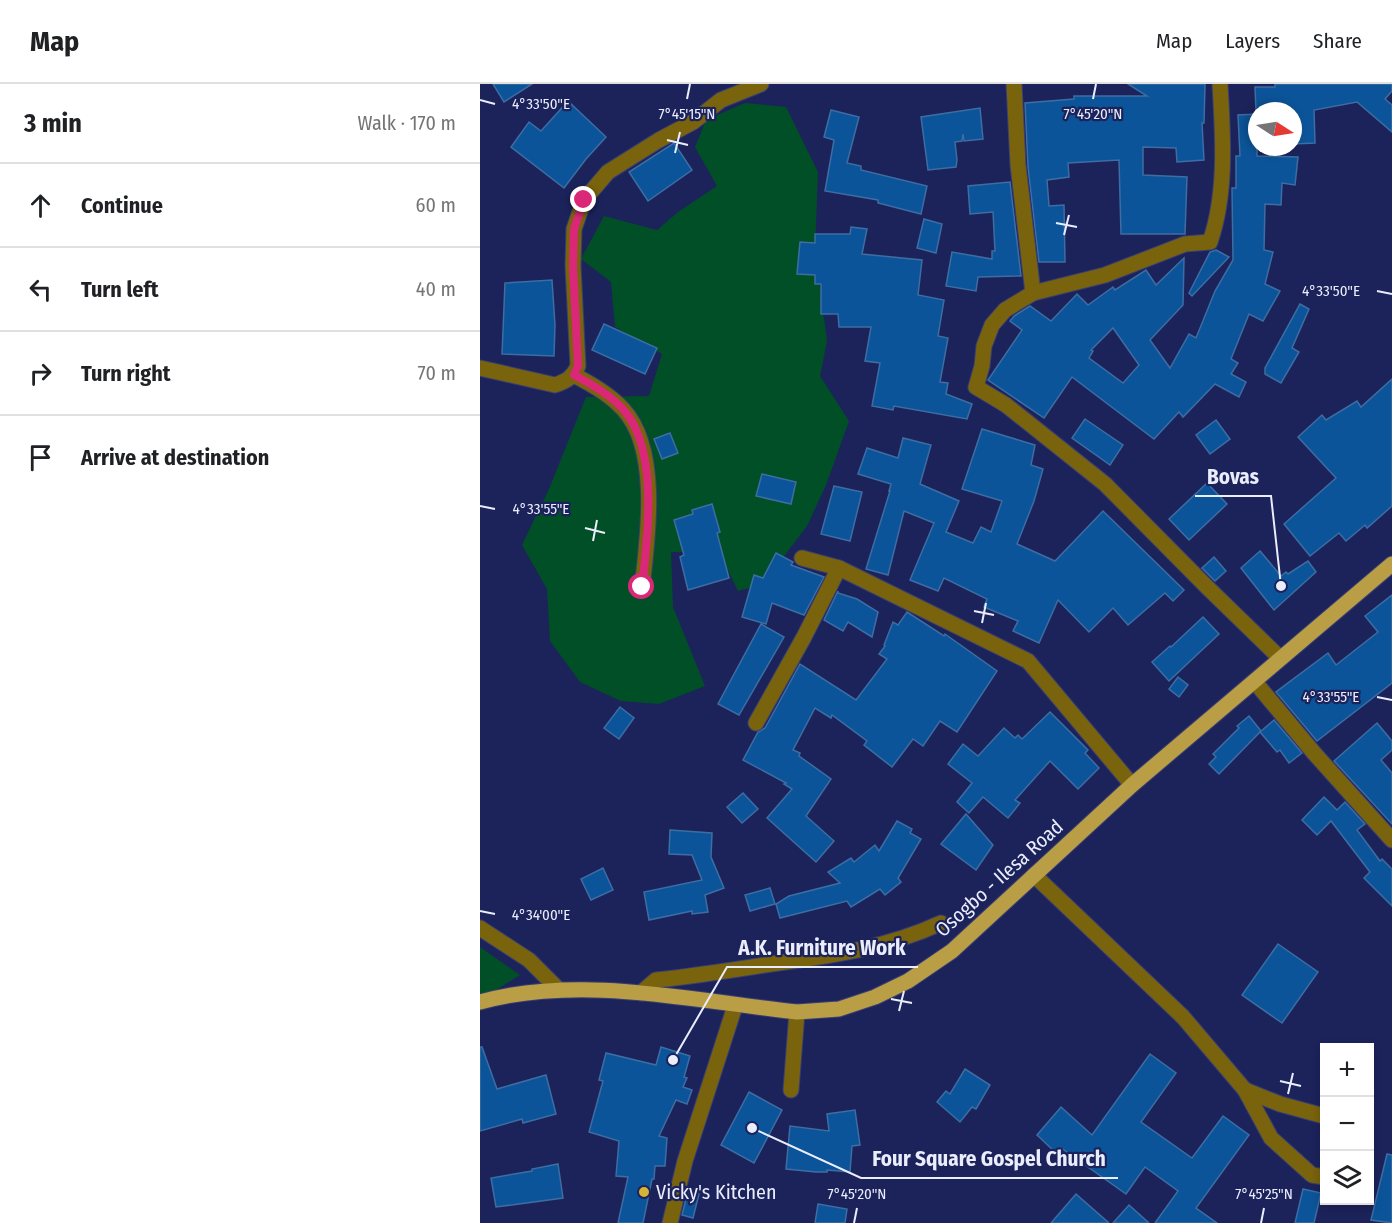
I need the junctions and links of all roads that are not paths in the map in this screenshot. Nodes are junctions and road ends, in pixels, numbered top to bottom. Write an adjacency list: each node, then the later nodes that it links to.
1 (761, 84): 6 (street)
2 (1014, 84): 4 (street)
3 (1220, 84): 4 (street)
4 (1033, 293): 11 (street)
5 (480, 368): 6 (street)
6 (574, 375): 10 (street)
7 (802, 558): 9 (street)
8 (1392, 564): 11 (main road, Osogbo - Ilesa Road)
9 (839, 568): 13 (street); 14 (street)
10 (642, 587)
11 (1280, 658): 12 (main road, Osogbo - Ilesa Road)
12 (1255, 682): 14 (main road, Osogbo - Ilesa Road); 15 (street)
13 (756, 723)
14 (1132, 785): 16 (main road, Osogbo - Ilesa Road)
15 (1392, 840)
16 (1034, 875): 23 (main road, Osogbo - Ilesa Road); 25 (street)
17 (941, 923): 20 (street)
18 (480, 928): 19 (street)
19 (559, 990): 20 (main road, Osogbo - Ilesa Road); 21 (main road, Osogbo - Ilesa Road)
20 (640, 993): 22 (main road, Osogbo - Ilesa Road)
21 (480, 1002)
22 (735, 1006): 23 (main road, Osogbo - Ilesa Road); 28 (street)
23 (797, 1012): 24 (street)
24 (791, 1090)
25 (1245, 1090): 26 (street); 27 (street)
26 (1320, 1115)
27 (1320, 1176)
28 (670, 1223)

